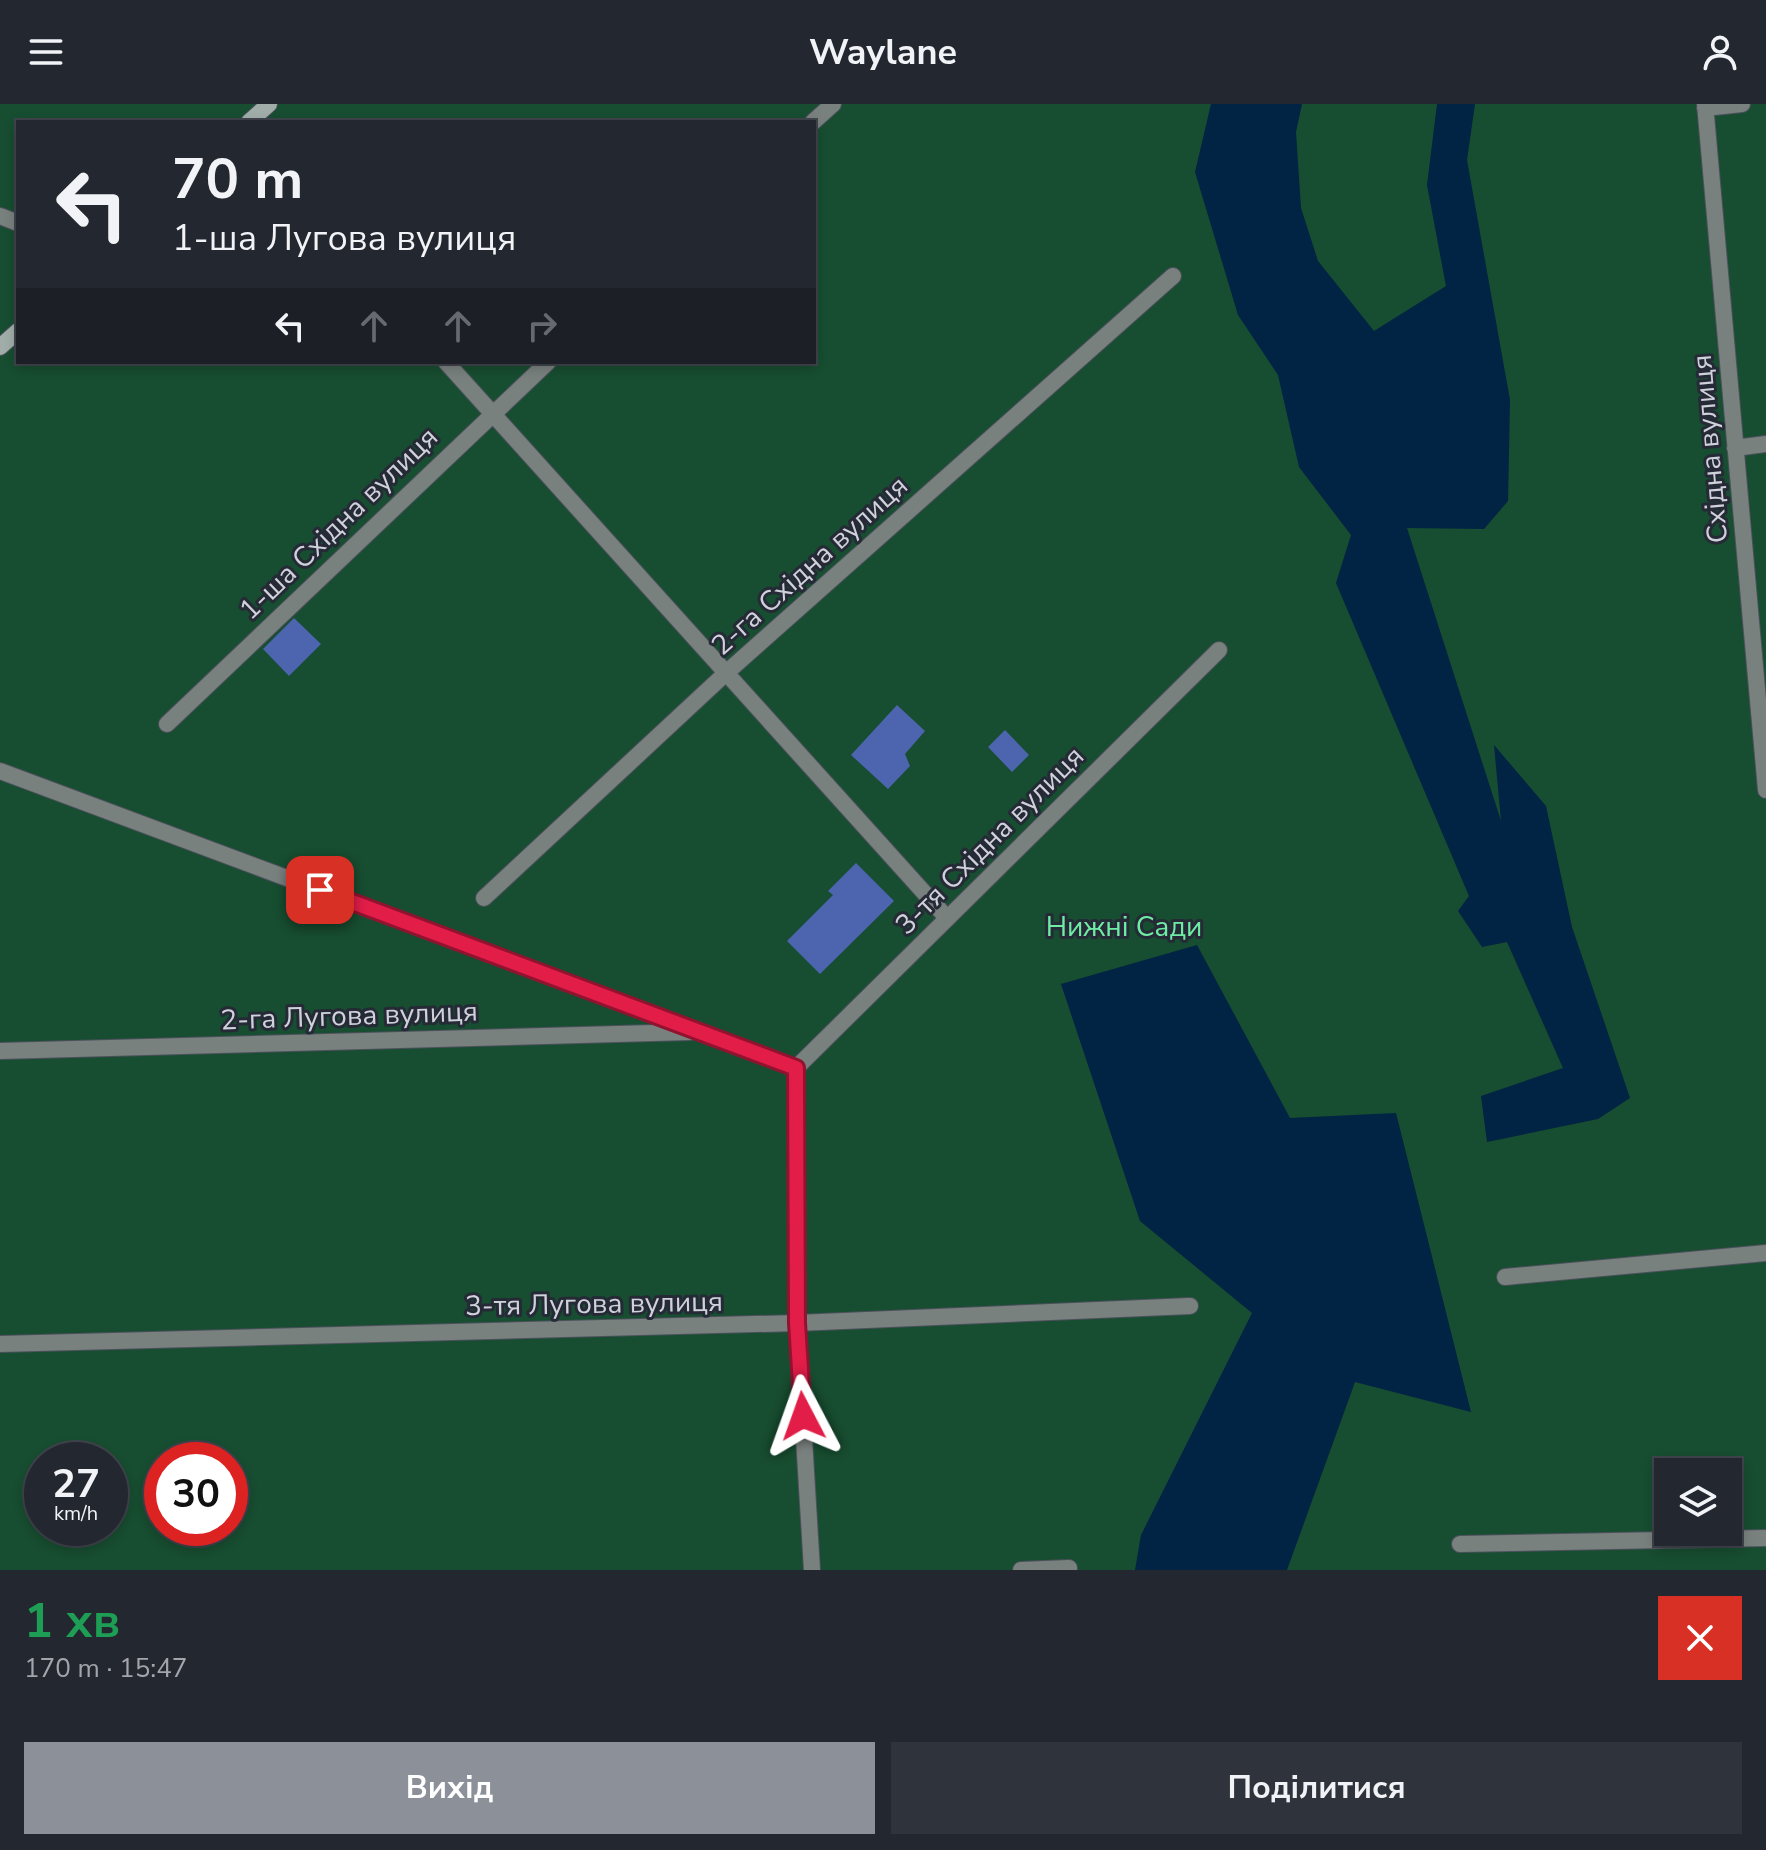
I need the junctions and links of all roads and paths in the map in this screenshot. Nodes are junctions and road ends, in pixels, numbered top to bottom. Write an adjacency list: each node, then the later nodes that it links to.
1 (269, 104): 5 (street)
2 (833, 104): 6 (street)
3 (1742, 104): 4 (street)
4 (1705, 106): 14 (street, Східна вулиця)
5 (251, 120)
6 (815, 120)
7 (1173, 276): 16 (street, 2-га Східна вулиця)
8 (16, 333): 9 (street)
9 (0, 347)
10 (448, 364): 12 (street)
11 (546, 364): 12 (street, 1-ша Східна вулиця)
12 (492, 413): 16 (street); 17 (street, 1-ша Східна вулиця)
13 (1766, 444): 14 (street)
14 (1735, 448): 19 (street, Східна вулиця)
15 (1219, 650): 22 (street, 3-тя Східна вулиця)
16 (726, 673): 21 (street, 2-га Східна вулиця); 22 (street)
17 (167, 724)
18 (0, 771): 23 (street)
19 (1766, 780): 20 (street, Східна вулиця)
20 (1766, 790)
21 (484, 898)
22 (947, 918): 25 (street, 3-тя Східна вулиця)
23 (699, 1032): 24 (street, 2-га Лугова вулиця); 25 (street)
24 (0, 1051)
25 (796, 1068): 29 (street)
26 (1766, 1253): 27 (street)
27 (1505, 1277)
28 (1190, 1306): 29 (street, 3-тя Лугова вулиця)
29 (797, 1323): 30 (street, 3-тя Лугова вулиця); 34 (street)
30 (0, 1344)
31 (1766, 1538): 32 (street)
32 (1460, 1544)
33 (1069, 1568): 35 (street)
34 (812, 1570)
35 (1021, 1570)

